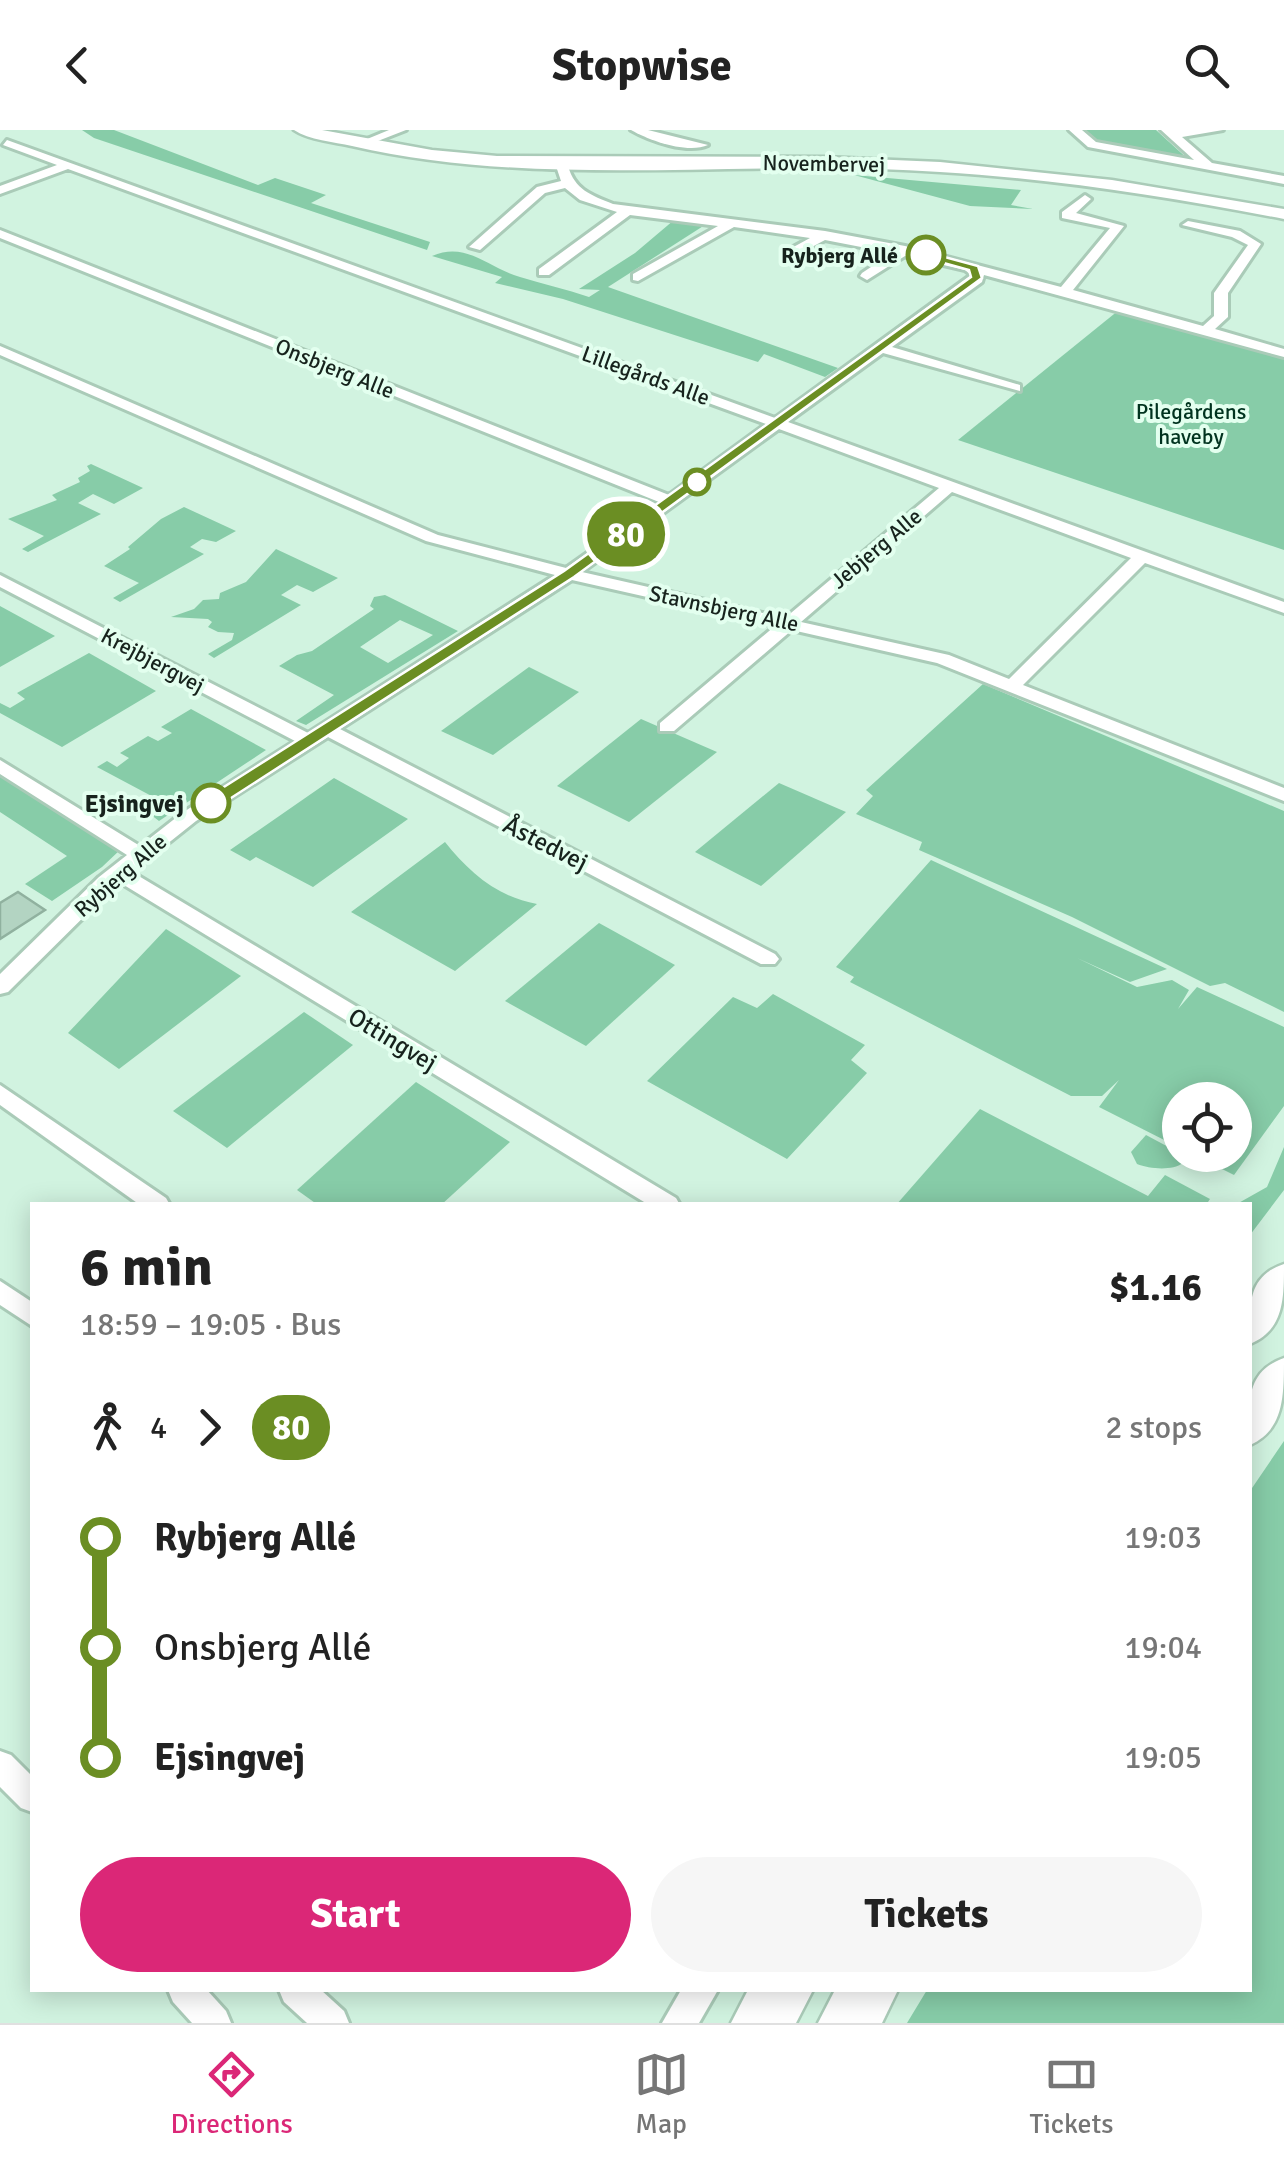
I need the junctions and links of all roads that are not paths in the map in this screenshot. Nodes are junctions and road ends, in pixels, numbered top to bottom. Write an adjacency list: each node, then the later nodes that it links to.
1 (302, 130): 8 (street, Novembervej)
2 (400, 130): 8 (street)
3 (638, 130): 9 (street)
4 (1076, 130): 12 (street)
5 (1217, 130): 6 (street)
6 (1171, 132): 12 (street)
7 (8, 142): 10 (street, Lillegårds Alle)
8 (361, 144): 11 (street, Novembervej)
9 (702, 145)
10 (68, 165): 15 (street); 36 (street, Lillegårds Alle)
11 (562, 166): 14 (street); 18 (street, Novembervej)
12 (1208, 166): 13 (street)
13 (1284, 180)
14 (564, 184): 17 (street); 23 (street)
15 (0, 190)
16 (1084, 199): 30 (street)
17 (628, 211): 19 (street); 27 (street)
18 (1284, 214)
19 (734, 222): 22 (street); 28 (street)
20 (1188, 224): 31 (street)
21 (0, 234): 38 (street, Onsbjerg Alle)
22 (825, 234): 24 (street); 25 (street)
23 (474, 246)
24 (905, 250): 26 (street); 29 (street)
25 (793, 252)
26 (967, 265): 30 (street); 32 (street, Rybjerg Alle)
27 (544, 272)
28 (638, 276)
29 (867, 276)
30 (1064, 292): 31 (street)
31 (1205, 331): 34 (street)
32 (881, 348): 35 (street); 36 (street, Rybjerg Alle)
33 (0, 350): 40 (street, Stavnsbjerg Alle)
34 (1284, 353)
35 (1015, 388)
36 (778, 423): 37 (street, Lillegårds Alle); 38 (street, Rybjerg Alle)
37 (950, 486): 39 (street, Lillegårds Alle); 43 (street, Jebjerg Alle)
38 (671, 502): 40 (street, Rybjerg Alle)
39 (1142, 556): 42 (street, Lillegårds Alle); 44 (street)
40 (569, 574): 43 (street, Stavnsbjerg Alle); 46 (street, Rybjerg Alle)
41 (0, 580): 47 (street, Krejbjergvej)
42 (1284, 608)
43 (788, 622): 44 (street, Stavnsbjerg Alle); 45 (street, Jebjerg Alle)
44 (1012, 686): 49 (street, Stavnsbjerg Alle)
45 (667, 727)
46 (325, 728): 47 (street, Rybjerg Alle); 52 (street, Åstedvej)
47 (307, 740): 50 (street, Rybjerg Alle)
48 (0, 766): 50 (street)
49 (1283, 791)
50 (139, 854): 51 (street, Rybjerg Alle)
51 (118, 873): 53 (street, Rybjerg Alle); 56 (street, Ottingvej)
52 (768, 958)
53 (0, 986)
54 (0, 1093): 55 (street)
55 (154, 1202)
56 (663, 1202)
57 (1282, 1283): 60 (highway)
58 (0, 1291): 59 (street)
59 (30, 1314)
60 (1252, 1322)
61 (1284, 1378): 62 (highway)
62 (1252, 1422)
63 (0, 1766): 64 (street)
64 (30, 1795)
65 (187, 1992): 70 (street)
66 (298, 1992): 71 (street)
67 (700, 1992): 72 (street)
68 (783, 1992): 73 (highway)
69 (868, 1992): 74 (highway)
70 (214, 2023)
71 (332, 2023)
72 (679, 2023)
73 (762, 2023)
74 (848, 2023)

